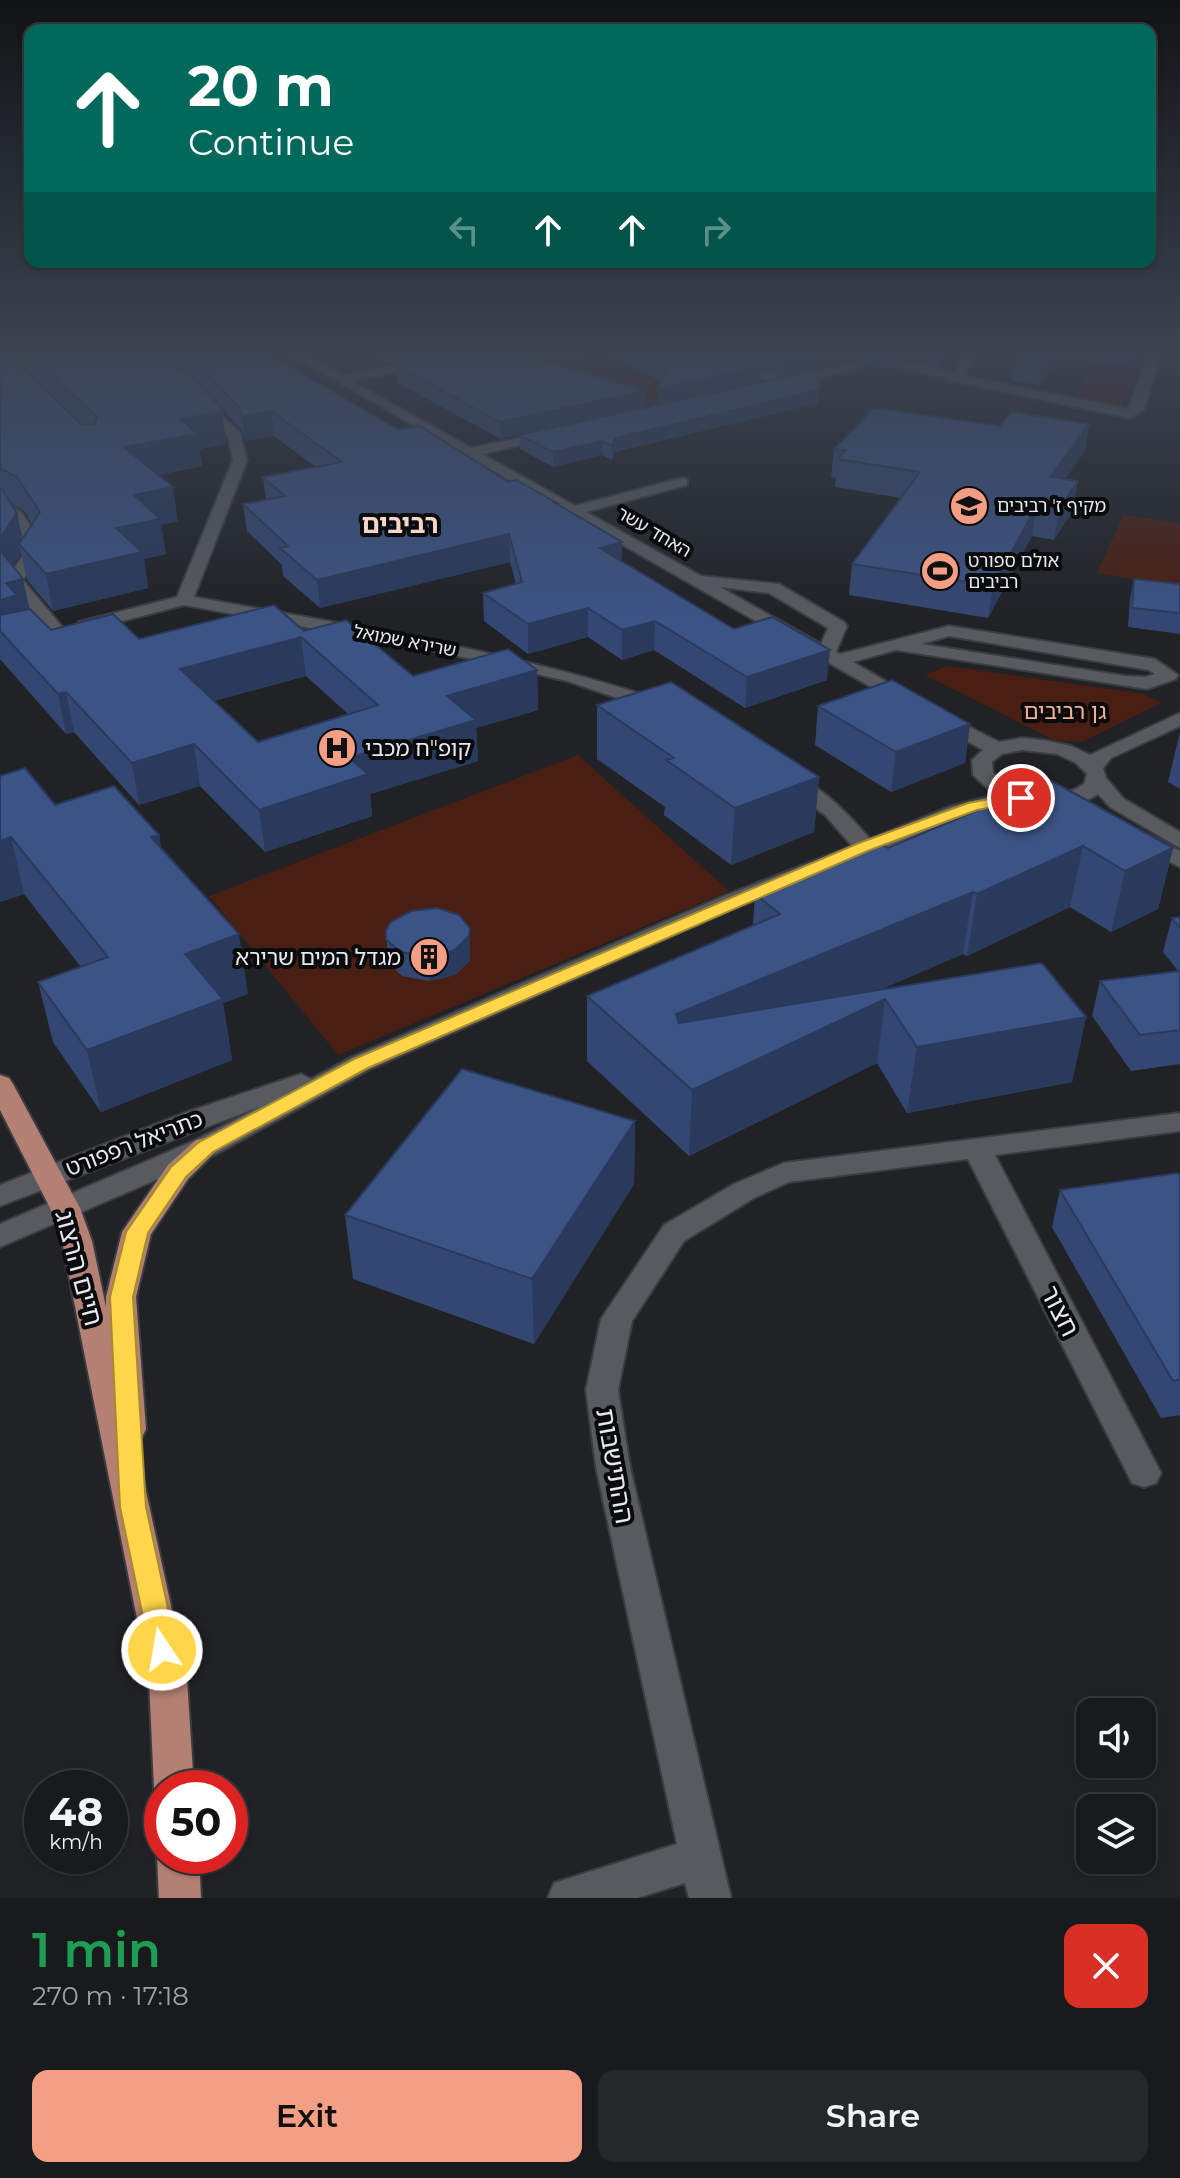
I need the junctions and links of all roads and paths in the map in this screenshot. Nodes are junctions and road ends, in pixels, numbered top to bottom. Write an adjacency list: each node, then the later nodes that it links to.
1 (236, 440): 9 (street)
2 (449, 440): 4 (street, האחד עשר)
3 (527, 440): 4 (street)
4 (471, 452): 7 (street, האחד עשר)
5 (682, 482): 7 (street)
6 (0, 503): 9 (street)
7 (576, 510): 8 (street, האחד עשר)
8 (695, 579): 11 (street, האחד עשר); 11 (street)
9 (184, 600): 12 (street, שרירא שמואל)
10 (897, 645): 10 (street); 11 (street)
11 (832, 657): 15 (street, האחד עשר)
12 (676, 712)
13 (1180, 719): 14 (street)
14 (1119, 745): 16 (street); 17 (street)
15 (996, 749): 16 (street); 19 (street)
16 (1069, 752): 17 (street)
17 (1095, 774): 21 (street); 23 (street)
18 (781, 776): 24 (street)
19 (989, 782): 20 (street); 22 (street, כתריאל רפפורט)
20 (1021, 798): 21 (street); 22 (street, כתריאל רפפורט)
21 (1063, 801): 25 (street)
22 (940, 818): 24 (street, כתריאל רפפורט)
23 (1180, 841)
24 (864, 846): 26 (street, כתריאל רפפורט)
25 (1180, 860)
26 (361, 1063): 29 (street, כתריאל רפפורט); 31 (street, כתריאל רפפורט)
27 (0, 1084): 31 (main road, חיים הרצוג)
28 (1180, 1122): 30 (street, ההתישבות)
29 (206, 1147): 33 (street, כתריאל רפפורט); 36 (main road)
30 (977, 1148): 35 (street, חצור); 38 (street, ההתישבות)
31 (49, 1176): 32 (street, כתריאל רפפורט); 33 (main road, חיים הרצוג)
32 (0, 1196)
33 (65, 1208): 34 (street, כתריאל רפפורט); 36 (main road, חיים הרצוג)
34 (0, 1236)
35 (1144, 1473)
36 (133, 1507): 37 (main road, חיים הרצוג)
37 (173, 1770)
38 (701, 1857): 41 (street); 42 (street, ההתישבות)
39 (179, 1874): 40 (main road)
40 (180, 1898)
41 (569, 1898)
42 (710, 1898)

